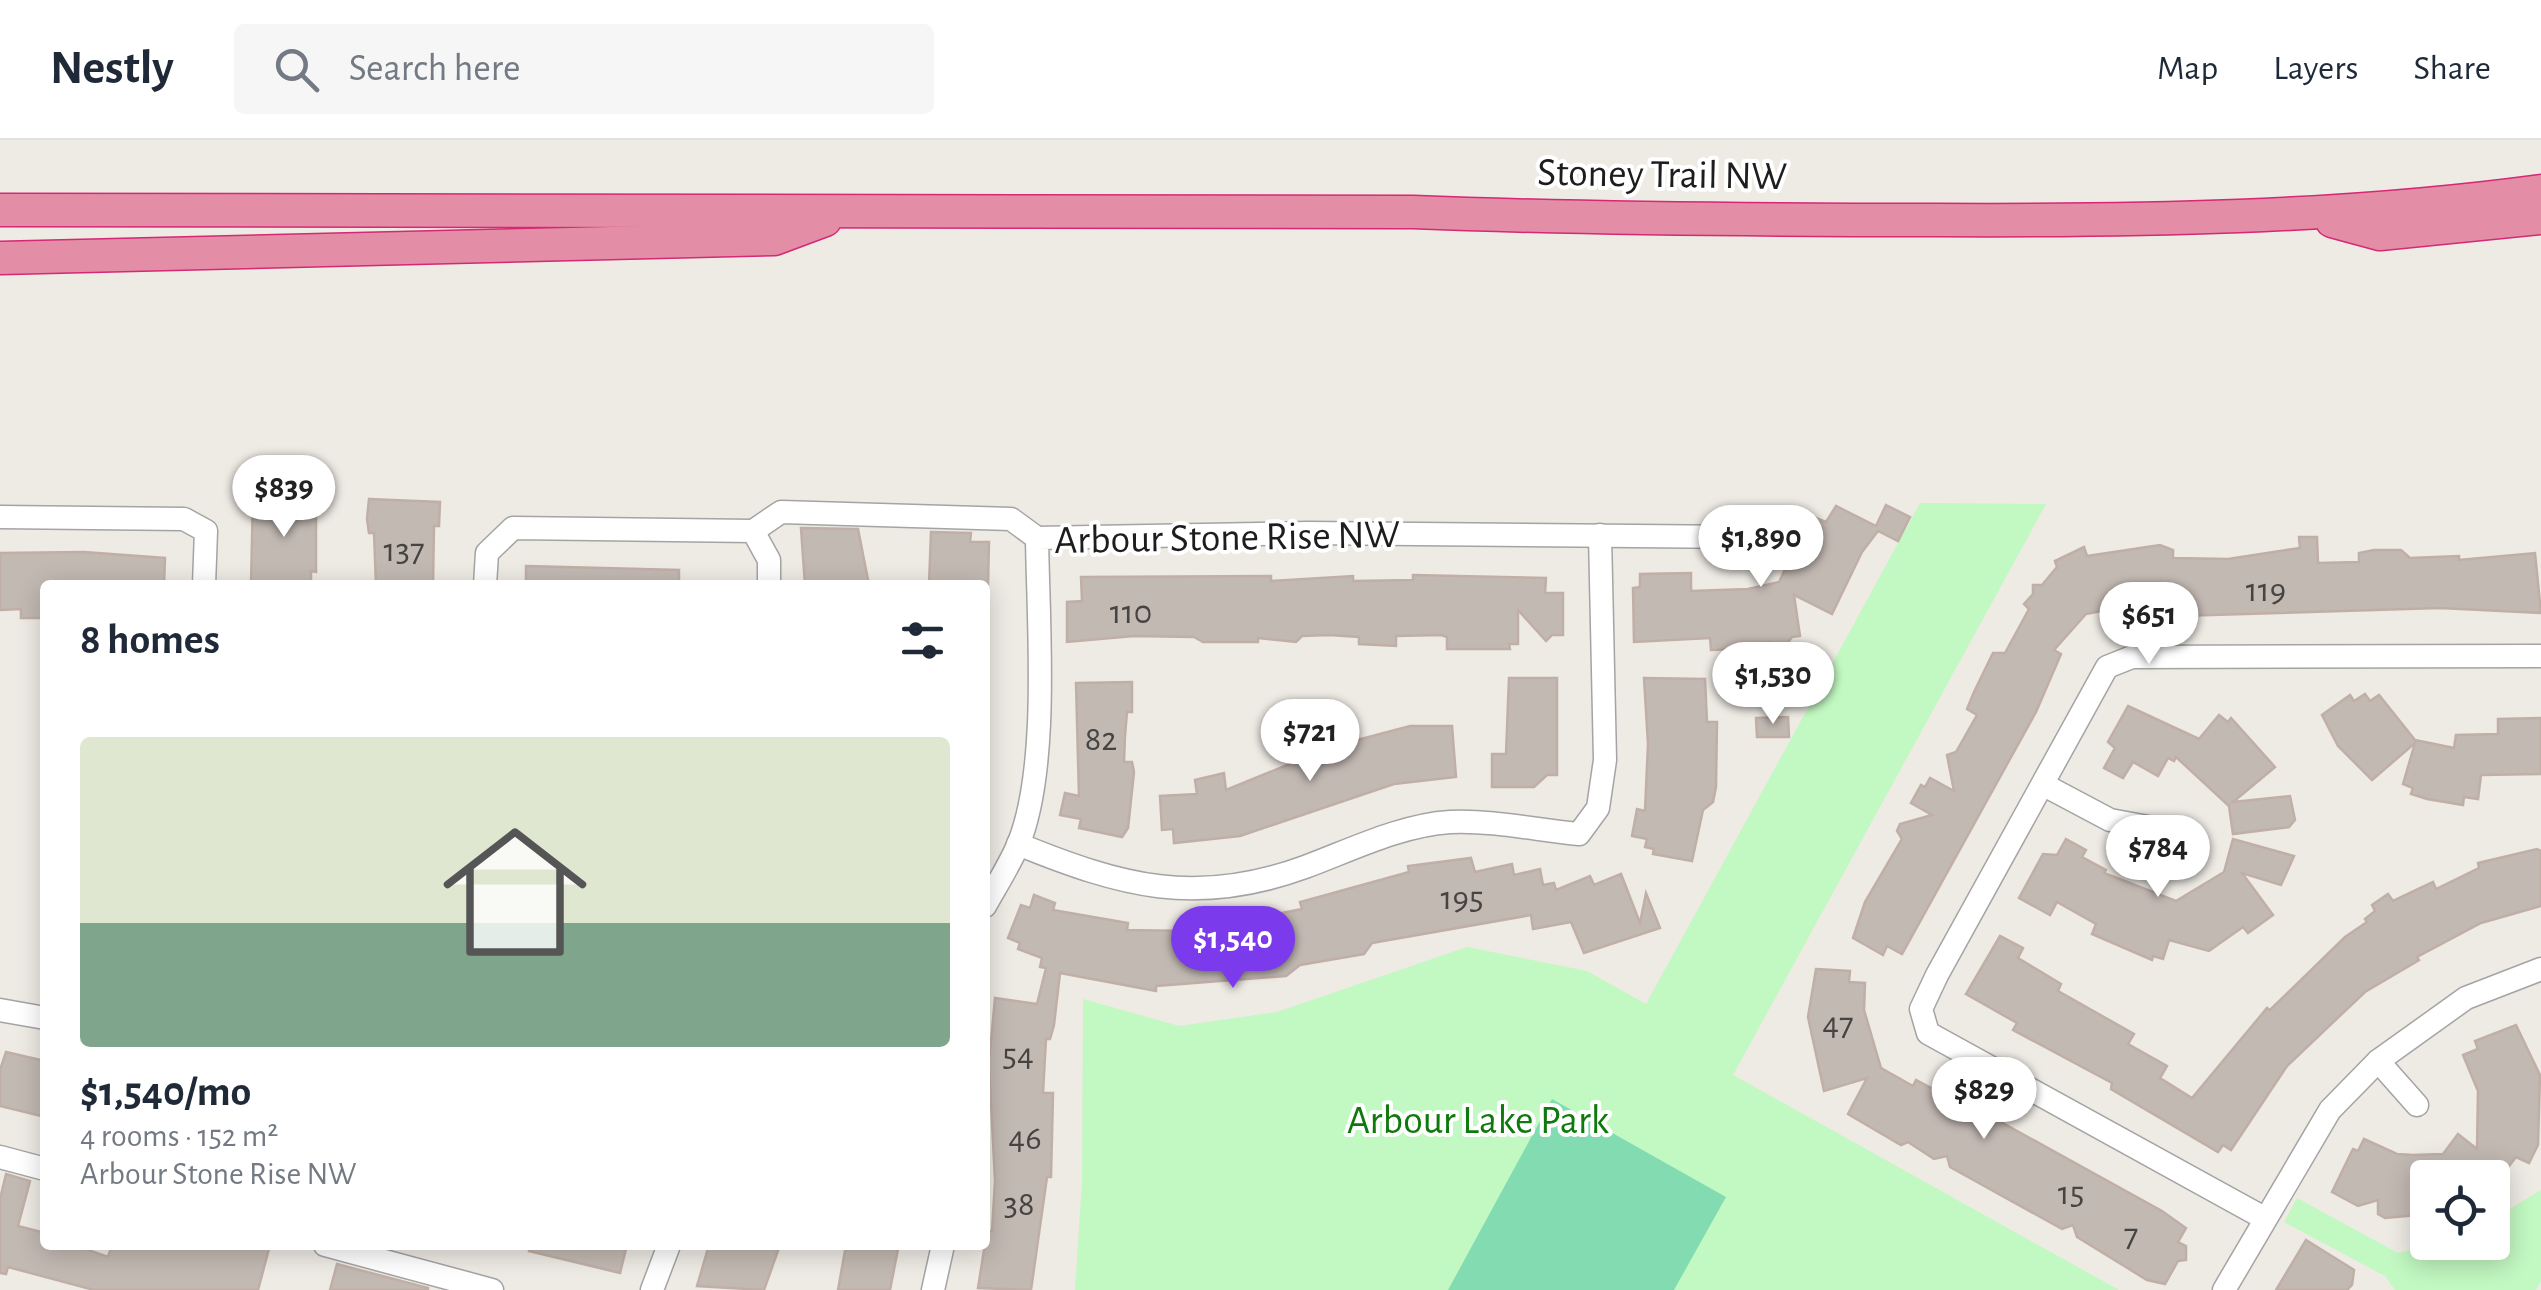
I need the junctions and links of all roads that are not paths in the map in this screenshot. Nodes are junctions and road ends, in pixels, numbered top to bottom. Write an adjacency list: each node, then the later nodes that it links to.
1 (2541, 191): 4 (highway, Stoney Trail NW)
2 (0, 210): 3 (highway, Stoney Trail NW)
3 (843, 213): 4 (highway, Stoney Trail NW); 6 (highway)
4 (2308, 214): 5 (highway)
5 (2541, 218)
6 (0, 258)
7 (0, 517): 12 (street)
8 (753, 531): 11 (street); 13 (street); 14 (street)
9 (1600, 535): 10 (street, Arbour Stone Rise NW); 11 (street, Arbour Stone Rise NW); 18 (street)
10 (1745, 537)
11 (1037, 538): 18 (street, Arbour Stone Rise NW)
12 (204, 580)
13 (484, 580)
14 (769, 580)
15 (2541, 656): 16 (street)
16 (2044, 785): 17 (street); 27 (street)
17 (2176, 832)
18 (1018, 844): 19 (street, Arbour Stone Rise NW)
19 (990, 897)
20 (2541, 969): 23 (street)
21 (0, 1010): 22 (street)
22 (40, 1017)
23 (2378, 1061): 24 (street); 27 (street)
24 (2417, 1104)
25 (0, 1158): 26 (street)
26 (40, 1169)
27 (2264, 1218): 34 (street)
28 (344, 1250): 31 (street)
29 (667, 1250): 32 (street)
30 (942, 1250): 33 (street)
31 (492, 1290)
32 (652, 1290)
33 (933, 1290)
34 (2224, 1290)

